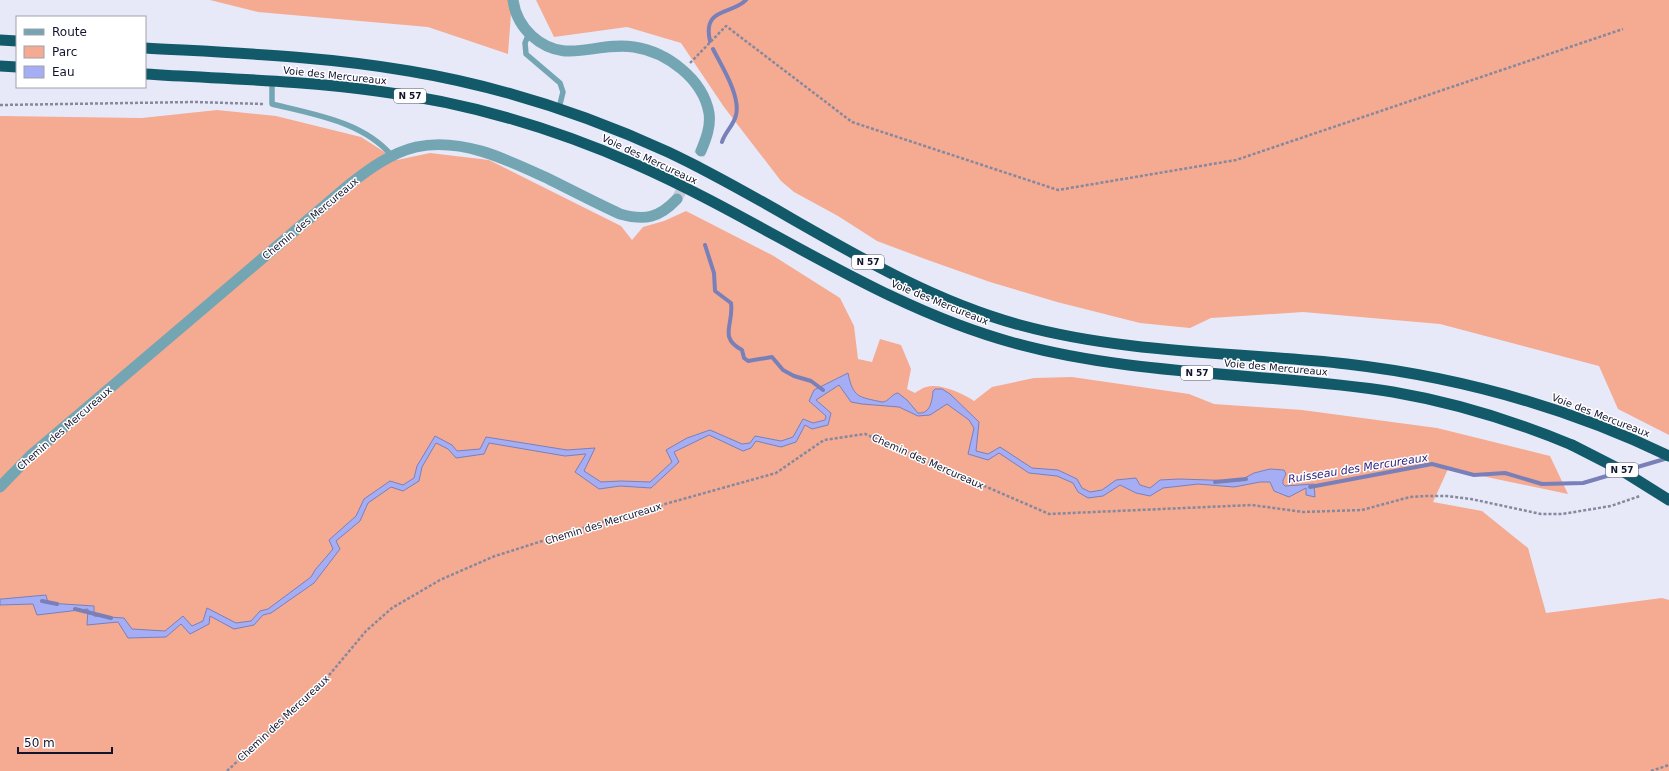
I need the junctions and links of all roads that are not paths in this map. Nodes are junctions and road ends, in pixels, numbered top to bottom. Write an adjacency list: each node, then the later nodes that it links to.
1 (513, 0): 2 (street)
2 (529, 33): 10 (lane); 11 (street)
3 (0, 40): 4 (highway)
4 (16, 41)
5 (146, 48): 10 (highway, Voie des Mercureaux / N 57)
6 (0, 66): 7 (highway)
7 (16, 67)
8 (146, 74): 9 (highway, Voie des Mercureaux / N 57)
9 (272, 81): 12 (lane); 16 (highway, Voie des Mercureaux / N 57, bridge)
10 (559, 108): 14 (highway, Voie des Mercureaux / N 57)
11 (702, 151)
12 (392, 156): 13 (street, Chemin des Mercureaux); 15 (street, Chemin des Mercureaux)
13 (677, 199)
14 (1669, 456)
15 (0, 487)
16 (1669, 500)

